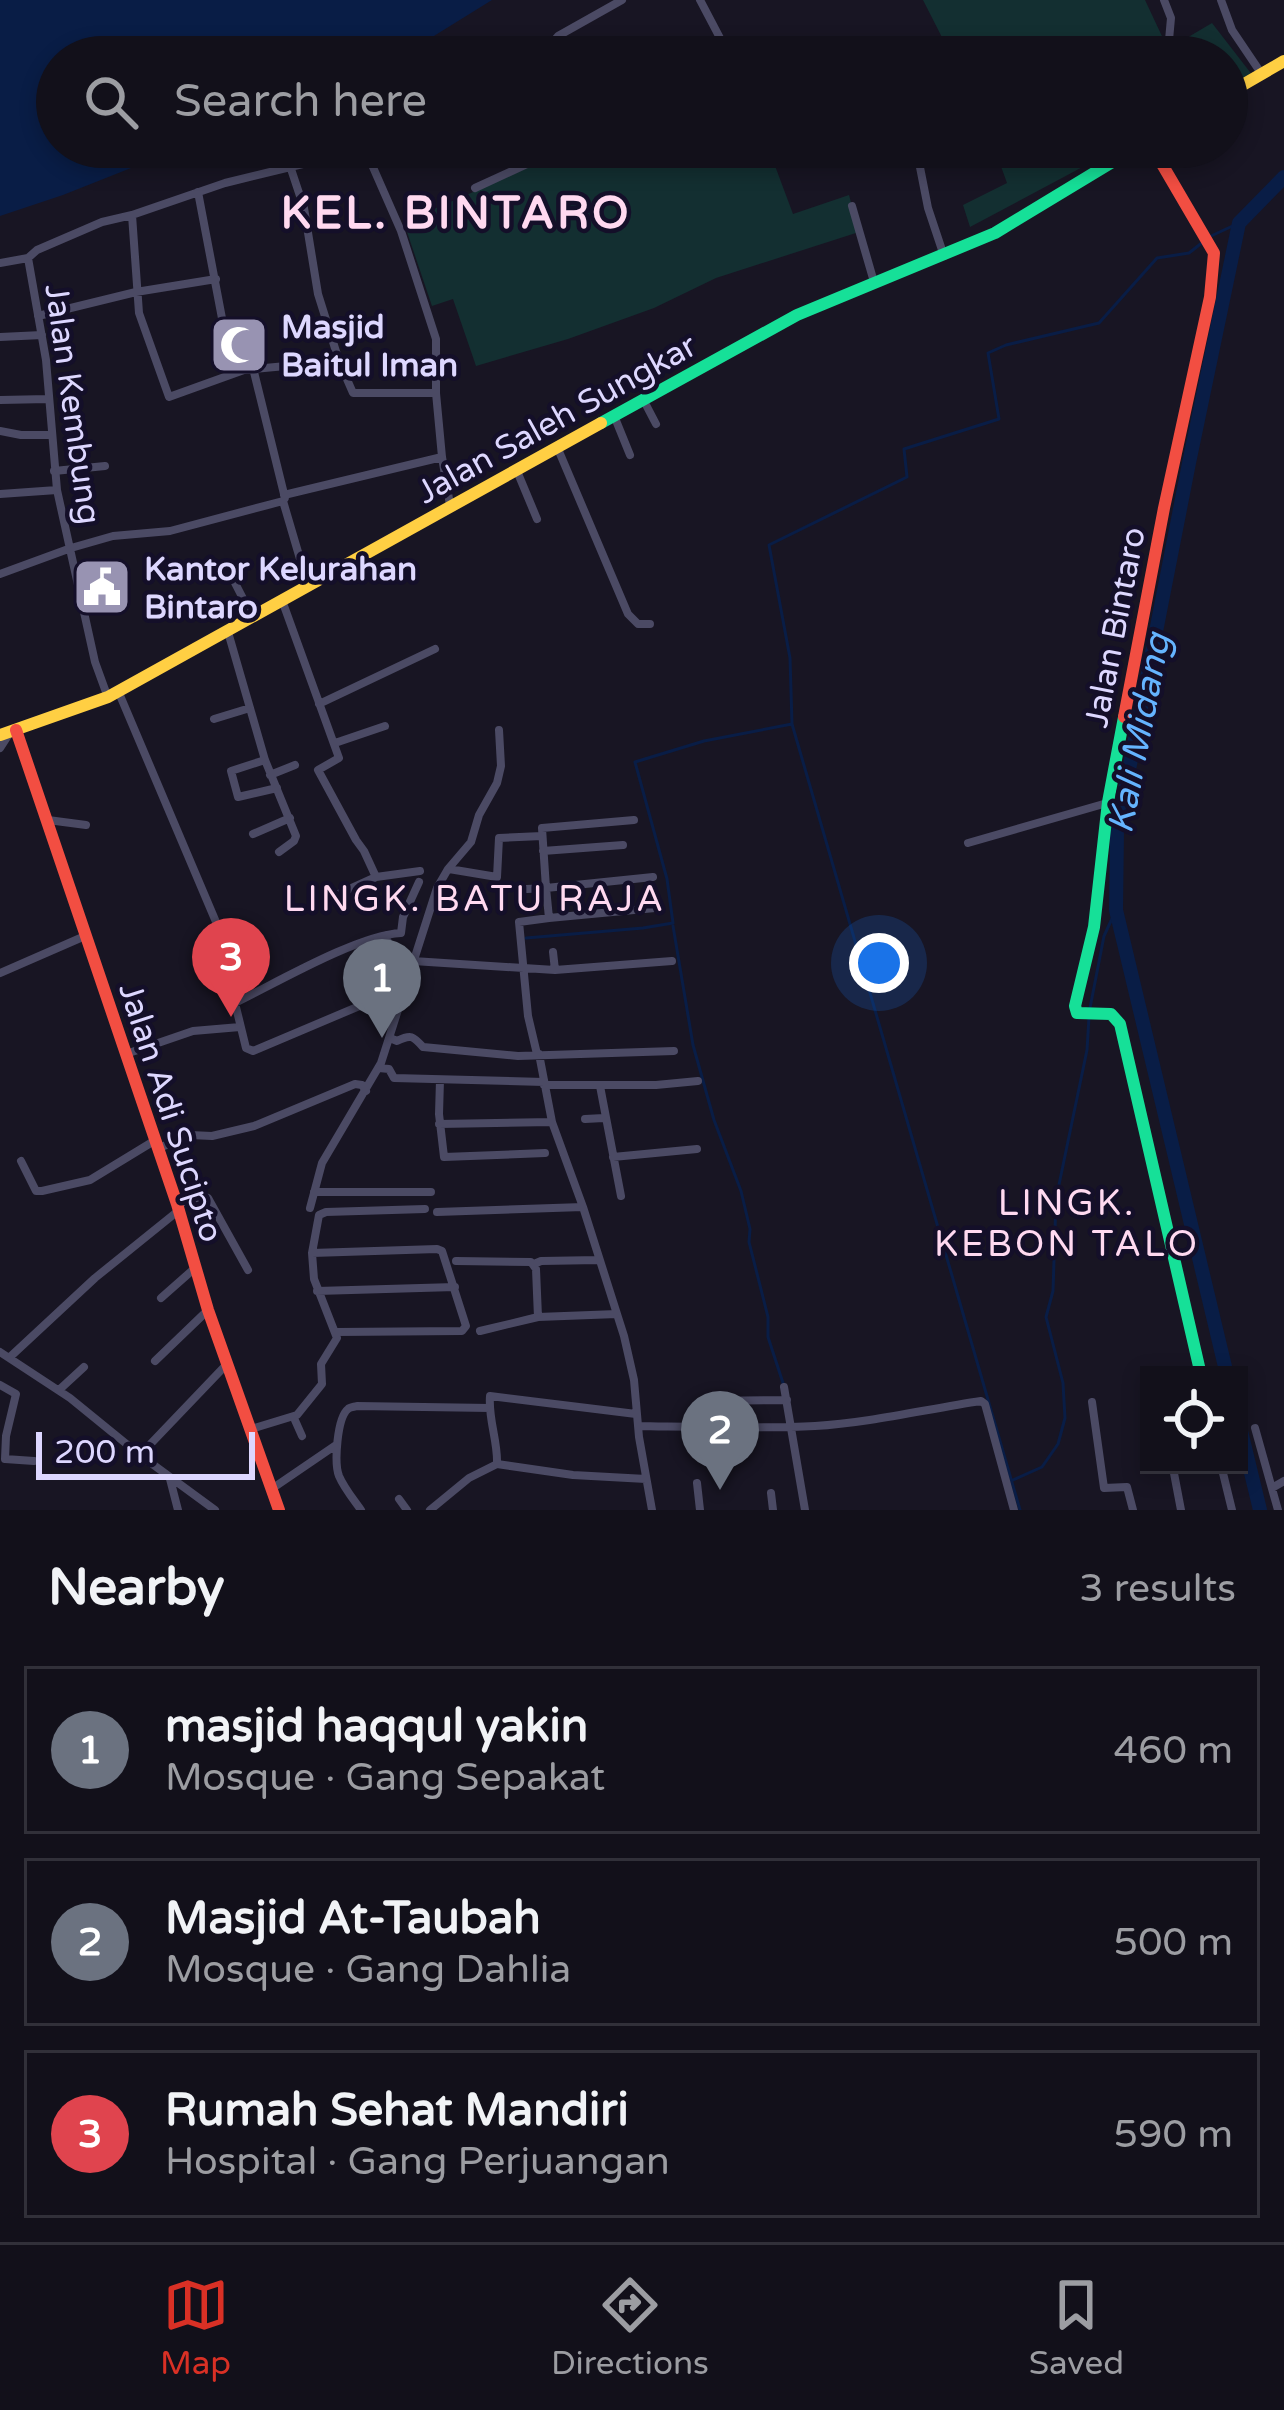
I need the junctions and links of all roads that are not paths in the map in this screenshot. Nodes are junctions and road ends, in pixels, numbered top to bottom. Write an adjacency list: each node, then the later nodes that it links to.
1 (622, 0): 5 (street)
2 (700, 0): 6 (street)
3 (1164, 0): 7 (street)
4 (1221, 0): 8 (street)
5 (558, 36)
6 (719, 36)
7 (1169, 36)
8 (1236, 36)
9 (1248, 53): 11 (street)
10 (1282, 61): 11 (main road)
11 (1262, 74): 12 (main road)
12 (1248, 82)
13 (283, 168): 21 (street, Jalan Kembung)
14 (291, 168): 34 (street)
15 (372, 168): 36 (street)
16 (518, 168): 20 (street)
17 (920, 168): 24 (street)
18 (1102, 168): 24 (main road, Jalan Saleh Sungkar)
19 (1165, 168): 77 (main road, Jalan Bintaro)
20 (475, 188)
21 (198, 193): 23 (street, Jalan Kembung); 27 (street)
22 (852, 206): 28 (street)
23 (132, 215): 25 (street, Jalan Kembung); 29 (street)
24 (944, 256): 28 (main road, Jalan Saleh Sungkar)
25 (28, 258): 26 (street, Jalan Kembung); 30 (street, Jalan Kembung)
26 (0, 263)
27 (216, 279): 29 (street); 31 (street)
28 (874, 282): 39 (main road, Jalan Saleh Sungkar)
29 (136, 292): 30 (street); 35 (street)
30 (38, 316): 32 (street, Jalan Kembung)
31 (225, 334)
32 (42, 335): 33 (street); 37 (street, Jalan Kembung)
33 (0, 337)
34 (339, 361): 35 (street); 36 (street)
35 (253, 368): 52 (street)
36 (436, 393): 46 (street)
37 (48, 399): 38 (street); 43 (street, Jalan Kembung)
38 (0, 400)
39 (644, 401): 40 (main road, Jalan Saleh Sungkar); 41 (street)
40 (614, 417): 44 (main road, Jalan Saleh Sungkar); 45 (street)
41 (656, 424)
42 (0, 431): 43 (street)
43 (51, 435): 48 (street, Jalan Kembung)
44 (557, 448): 49 (main road, Jalan Saleh Sungkar); 61 (street)
45 (630, 455)
46 (442, 458): 52 (street); 53 (street)
47 (105, 466): 48 (street)
48 (54, 471): 50 (street, Jalan Kembung)
49 (517, 471): 53 (main road, Jalan Saleh Sungkar); 54 (street)
50 (57, 490): 51 (street); 55 (street, Jalan Kembung)
51 (0, 494)
52 (284, 498): 55 (street); 58 (street)
53 (451, 506): 58 (main road, Jalan Saleh Sungkar)
54 (537, 519)
55 (71, 548): 56 (street); 64 (street, Jalan Kembung)
56 (0, 574)
57 (235, 583): 60 (street)
58 (308, 586): 59 (main road, Jalan Saleh Sungkar)
59 (282, 601): 60 (main road, Jalan Saleh Sungkar); 65 (street)
60 (253, 618): 62 (main road, Jalan Saleh Sungkar)
61 (650, 625)
62 (228, 632): 64 (main road, Jalan Saleh Sungkar); 66 (street)
63 (435, 649): 65 (street)
64 (113, 694): 70 (main road, Jalan Saleh Sungkar); 107 (street, Jalan Kembung)
65 (319, 704): 71 (street)
66 (250, 708): 67 (street); 73 (street)
67 (214, 719)
68 (385, 726): 71 (street)
69 (499, 730): 88 (street)
70 (8, 732): 72 (street); 79 (main road, Jalan Adi Sucipto)
71 (335, 743): 90 (street)
72 (0, 748)
73 (265, 760): 75 (street); 76 (street)
74 (295, 765): 75 (street)
75 (270, 775): 76 (street)
76 (277, 788): 78 (street)
77 (1108, 802): 84 (street); 154 (main road, Jalan Bintaro)
78 (290, 818): 82 (street); 87 (street)
79 (46, 820): 81 (street); 98 (main road, Jalan Adi Sucipto)
80 (634, 820): 83 (street)
81 (86, 825)
82 (254, 834)
83 (542, 836): 86 (street); 88 (street)
84 (968, 843)
85 (623, 845): 86 (street)
86 (543, 851): 91 (street)
87 (279, 852)
88 (448, 868): 99 (street)
89 (652, 877): 91 (street)
90 (376, 878): 93 (street); 96 (street)
91 (546, 888): 92 (street); 95 (street)
92 (527, 889)
93 (332, 897)
94 (655, 908): 95 (street)
95 (549, 918): 104 (street)
96 (401, 933): 97 (street); 99 (street)
97 (386, 935): 102 (street); 107 (street)
98 (85, 936): 106 (street); 111 (main road, Jalan Adi Sucipto)
99 (422, 936): 101 (street)
100 (553, 952): 105 (street)
101 (413, 961): 102 (street); 104 (street); 109 (street)
102 (392, 962): 108 (street)
103 (672, 962): 105 (street)
104 (525, 968): 105 (street); 112 (street)
105 (555, 970)
106 (0, 973)
107 (235, 1003): 108 (street, Jalan Kembung)
108 (240, 1027): 111 (street)
109 (390, 1038): 112 (street); 113 (street)
110 (674, 1051): 112 (street)
111 (126, 1054): 123 (main road, Jalan Adi Sucipto)
112 (538, 1054): 116 (street)
113 (379, 1068): 114 (street); 118 (street)
114 (440, 1080): 116 (street); 122 (street)
115 (698, 1082): 117 (street)
116 (544, 1084): 117 (street); 121 (street)
117 (600, 1086): 119 (street)
118 (366, 1090): 123 (street); 128 (street)
119 (604, 1118): 120 (street); 126 (street)
120 (586, 1119)
121 (552, 1122): 122 (street); 131 (street)
122 (439, 1124): 125 (street)
123 (156, 1144): 127 (street); 132 (main road, Jalan Adi Sucipto)
124 (697, 1149): 126 (street)
125 (545, 1153)
126 (613, 1157): 130 (street)
127 (21, 1161)
128 (314, 1192): 129 (street); 133 (street)
129 (431, 1192)
130 (621, 1196)
131 (583, 1207): 135 (street); 137 (street)
132 (178, 1208): 140 (main road, Jalan Adi Sucipto); 141 (street); 151 (street)
133 (310, 1208)
134 (425, 1209): 136 (street)
135 (437, 1212)
136 (312, 1253): 142 (street); 143 (street)
137 (599, 1260): 139 (street); 146 (street)
138 (456, 1261): 139 (street)
139 (534, 1264): 147 (street)
140 (196, 1268): 144 (street); 145 (main road, Jalan Adi Sucipto)
141 (248, 1270)
142 (455, 1287): 143 (street); 149 (street)
143 (317, 1292): 149 (street)
144 (160, 1298)
145 (208, 1310): 152 (street); 153 (main road, Jalan Adi Sucipto)
146 (616, 1314): 147 (street); 163 (street)
147 (538, 1317): 148 (street)
148 (480, 1331)
149 (336, 1332): 164 (street)
150 (0, 1352): 151 (street)
151 (10, 1358): 158 (street)
152 (155, 1361)
153 (227, 1364): 168 (main road, Jalan Adi Sucipto); 172 (street)
154 (1199, 1366)
155 (84, 1367): 158 (street)
156 (0, 1384): 169 (street)
157 (784, 1387): 159 (street)
158 (58, 1390): 172 (street)
159 (787, 1400): 160 (street); 165 (street)
160 (705, 1401)
161 (1092, 1402): 197 (street)
162 (490, 1408): 163 (street); 171 (street); 174 (street)
163 (636, 1414): 166 (street)
164 (294, 1418): 168 (street); 170 (street)
165 (792, 1425): 166 (street); 195 (street); 196 (street)
166 (638, 1426): 178 (street)
167 (1255, 1428): 182 (street)
168 (251, 1429): 181 (main road, Jalan Adi Sucipto)
169 (3, 1436): 173 (street)
170 (302, 1436)
171 (337, 1444): 181 (street); 189 (street)
172 (140, 1455): 177 (street)
173 (34, 1461)
174 (497, 1464): 178 (street); 191 (street)
175 (1174, 1474): 198 (street)
176 (1223, 1474): 199 (street)
177 (171, 1478): 186 (street); 187 (street)
178 (646, 1479): 192 (street)
179 (1284, 1481): 182 (street)
180 (697, 1483): 193 (street)
181 (273, 1488): 188 (main road, Jalan Adi Sucipto)
182 (1272, 1488): 185 (street)
183 (771, 1492): 194 (street)
184 (399, 1498): 190 (street)
185 (1281, 1509)
186 (178, 1510)
187 (215, 1510)
188 (279, 1510)
189 (361, 1510)
190 (407, 1510)
191 (430, 1510)
192 (652, 1510)
193 (700, 1510)
194 (773, 1510)
195 (805, 1510)
196 (1014, 1510)
197 (1132, 1510)
198 (1181, 1510)
199 (1232, 1510)

